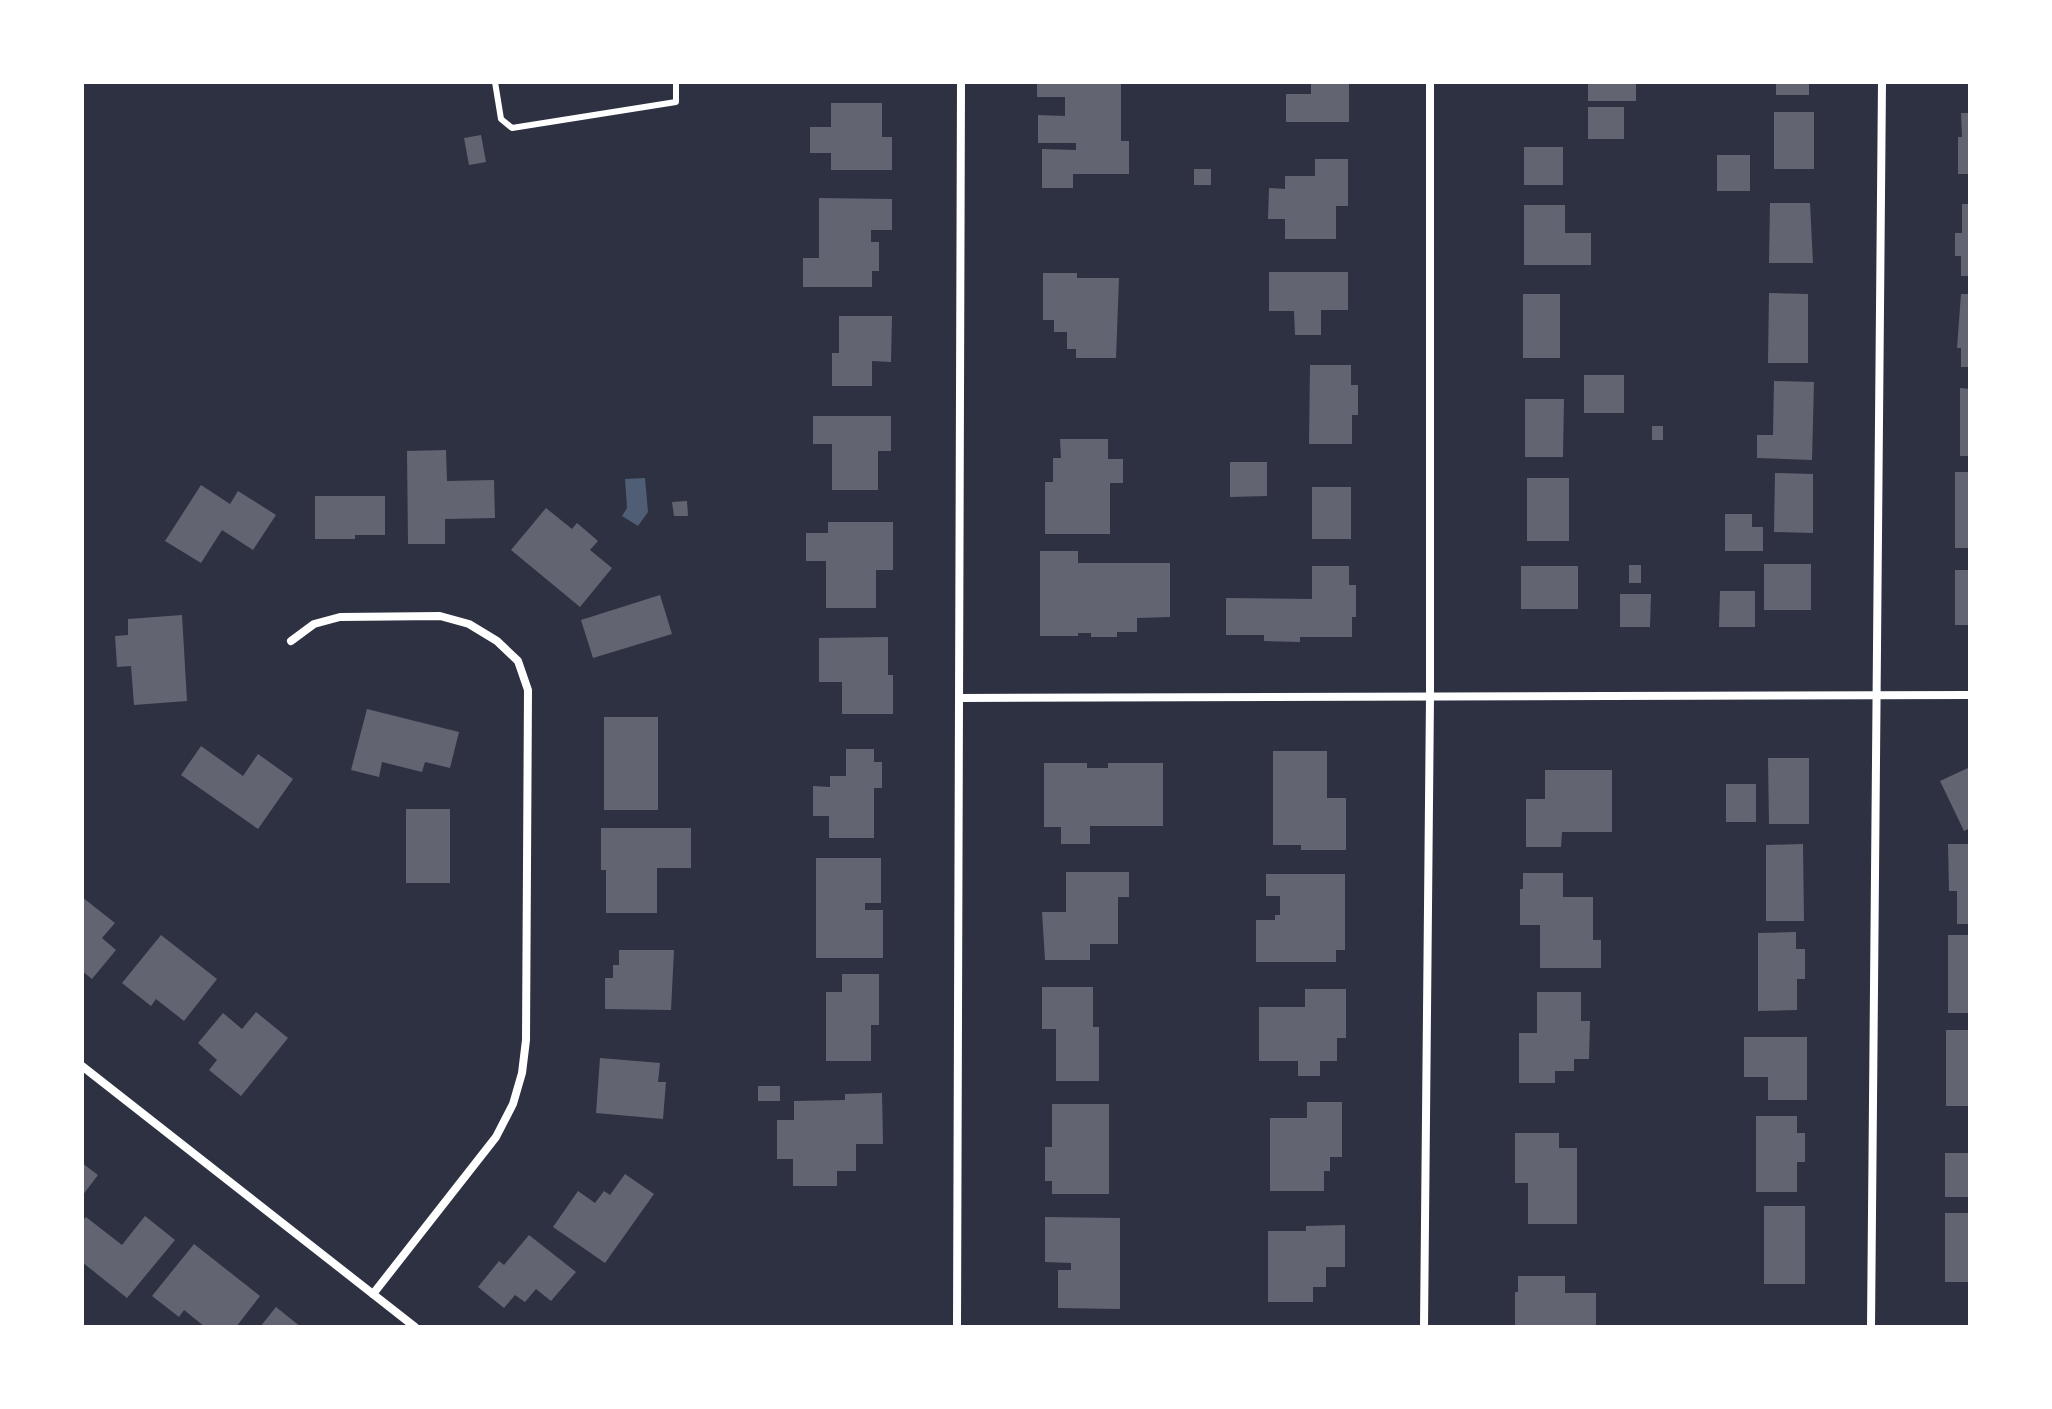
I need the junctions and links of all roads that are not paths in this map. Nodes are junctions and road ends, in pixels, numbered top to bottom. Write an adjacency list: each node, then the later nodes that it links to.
1 (495, 82): 2 (lane)
2 (676, 82)
3 (961, 82): 10 (street)
4 (1430, 82): 9 (street)
5 (1882, 82): 7 (street)
6 (291, 641): 12 (street)
7 (1877, 695): 8 (street); 9 (street); 16 (street)
8 (1970, 695)
9 (1430, 697): 10 (street); 15 (street)
10 (960, 698): 14 (street)
11 (82, 1066): 12 (street)
12 (373, 1294): 13 (street)
13 (415, 1327)
14 (957, 1327)
15 (1424, 1327)
16 (1871, 1327)

